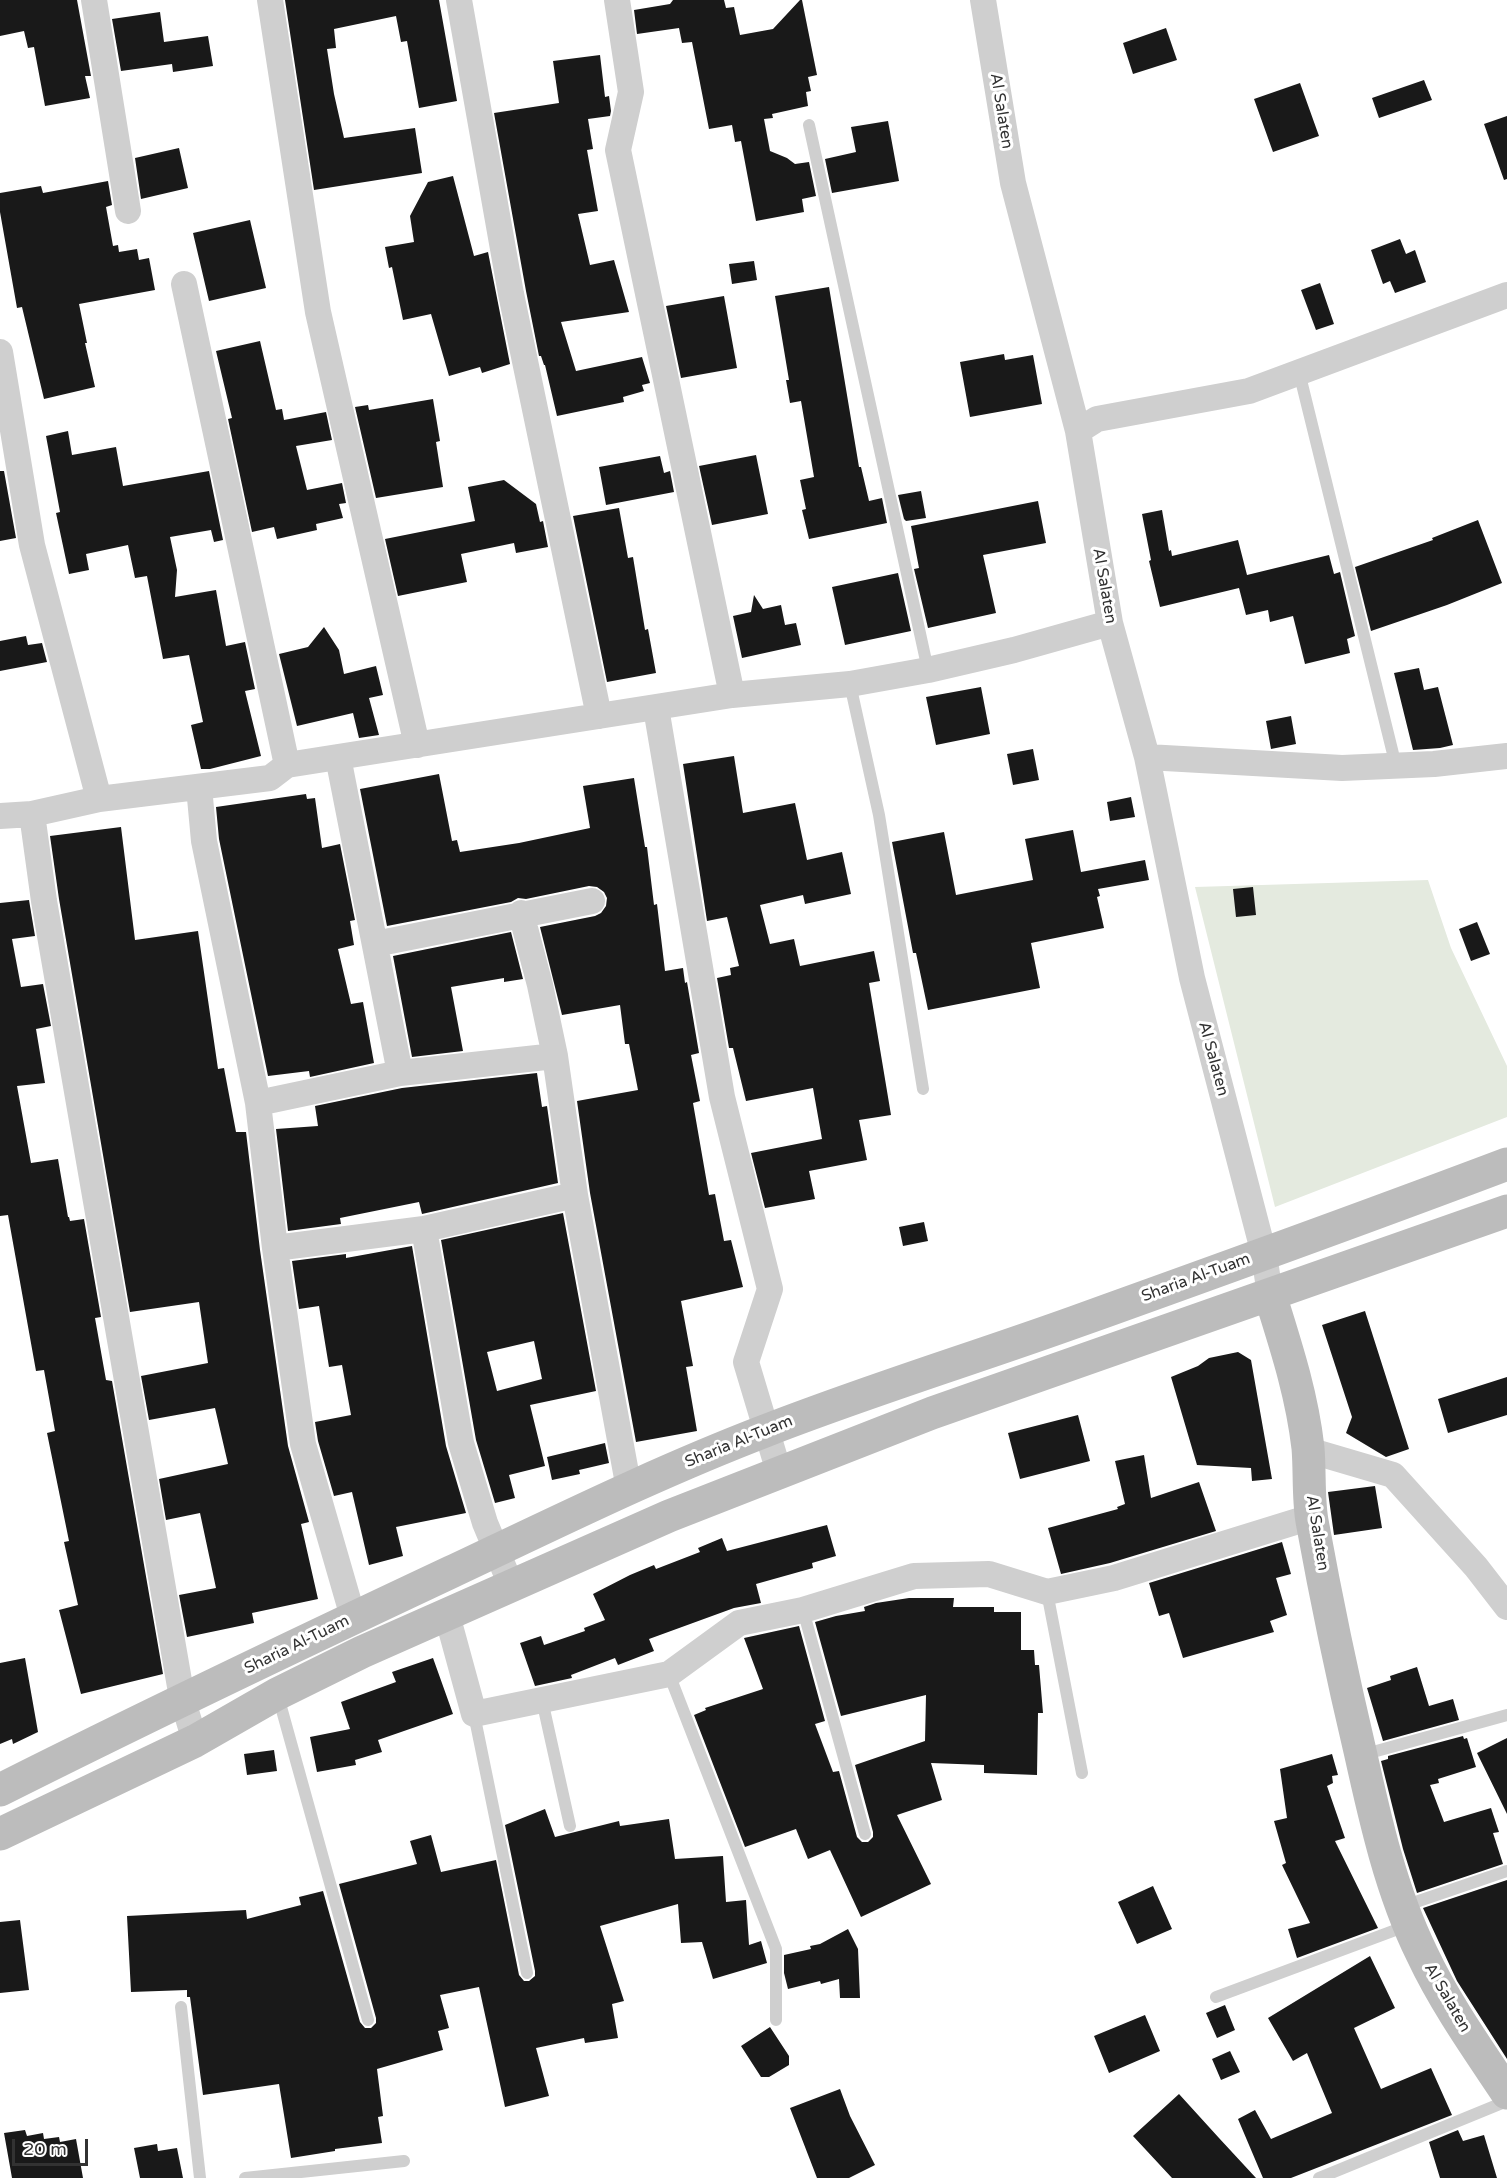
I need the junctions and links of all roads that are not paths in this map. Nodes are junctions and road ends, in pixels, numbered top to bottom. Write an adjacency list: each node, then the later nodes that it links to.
1 (94, 0): 7 (street)
2 (270, 0): 19 (street)
3 (459, 0): 18 (street)
4 (617, 0): 16 (street)
5 (984, 0): 12 (street, Al Salaten)
6 (809, 125): 14 (lane)
7 (128, 211)
8 (184, 284): 23 (street)
9 (1507, 295): 11 (street)
10 (0, 352): 26 (street)
11 (1299, 372): 12 (street); 24 (lane)
12 (1078, 431): 13 (street, Al Salaten)
13 (1110, 623): 14 (street); 22 (street, Al Salaten)
14 (928, 670): 15 (street)
15 (850, 684): 16 (street); 34 (lane)
16 (732, 695): 17 (street)
17 (656, 708): 18 (street); 43 (street)
18 (599, 716): 19 (street)
19 (417, 745): 21 (street)
20 (1507, 756): 24 (street)
21 (338, 757): 23 (street); 31 (street)
22 (1147, 757): 24 (street); 41 (street, Al Salaten)
23 (287, 765): 25 (street)
24 (1396, 766)
25 (199, 786): 26 (street); 35 (street)
26 (99, 799): 27 (street)
27 (32, 814): 28 (street); 57 (street)
28 (0, 816)
29 (592, 901): 30 (street)
30 (521, 913): 31 (street); 32 (street)
31 (375, 944): 33 (street)
32 (555, 1056): 33 (street); 37 (street)
33 (400, 1073): 35 (street)
34 (923, 1089)
35 (258, 1102): 40 (street)
36 (1507, 1164): 41 (main road, Sharia Al-Tuam)
37 (575, 1195): 39 (street); 46 (street)
38 (1507, 1211): 42 (main road)
39 (424, 1229): 40 (street); 48 (street)
40 (275, 1248): 54 (street)
41 (1264, 1254): 42 (street, Al Salaten); 43 (main road, Sharia Al-Tuam)
42 (1270, 1295): 44 (main road, Al Salaten); 45 (main road)
43 (766, 1430): 45 (street); 46 (main road, Sharia Al-Tuam)
44 (1308, 1450): 47 (main road, Al Salaten); 51 (street)
45 (779, 1472): 49 (main road)
46 (629, 1489): 48 (main road, Sharia Al-Tuam)
47 (1311, 1517): 50 (street); 62 (main road, Al Salaten)
48 (496, 1550): 49 (street); 54 (main road, Sharia Al-Tuam)
49 (511, 1585): 53 (main road)
50 (1047, 1592): 52 (street); 63 (lane)
51 (1507, 1607)
52 (804, 1610): 55 (street); 67 (lane)
53 (447, 1615): 56 (main road); 59 (street)
54 (353, 1617): 57 (main road, Sharia Al-Tuam)
55 (669, 1674): 58 (street); 74 (lane)
56 (277, 1694): 61 (main road); 73 (lane)
57 (182, 1698): 61 (street); 64 (main road, Sharia Al-Tuam)
58 (542, 1700): 59 (street); 65 (lane)
59 (474, 1714): 70 (lane)
60 (1507, 1715): 62 (lane)
61 (195, 1741): 66 (main road)
62 (1360, 1755): 69 (main road, Al Salaten)
63 (1082, 1773)
64 (0, 1790)
65 (570, 1826)
66 (0, 1834)
67 (865, 1834)
68 (1507, 1871): 69 (lane)
69 (1406, 1916): 71 (lane); 75 (main road, Al Salaten)
70 (526, 1972)
71 (1216, 1998)
72 (182, 2007): 78 (lane)
73 (368, 2020)
74 (776, 2020)
75 (1507, 2093)
76 (1507, 2101): 80 (lane)
77 (404, 2161): 79 (lane)
78 (200, 2178)
79 (245, 2178)
80 (1319, 2178)

